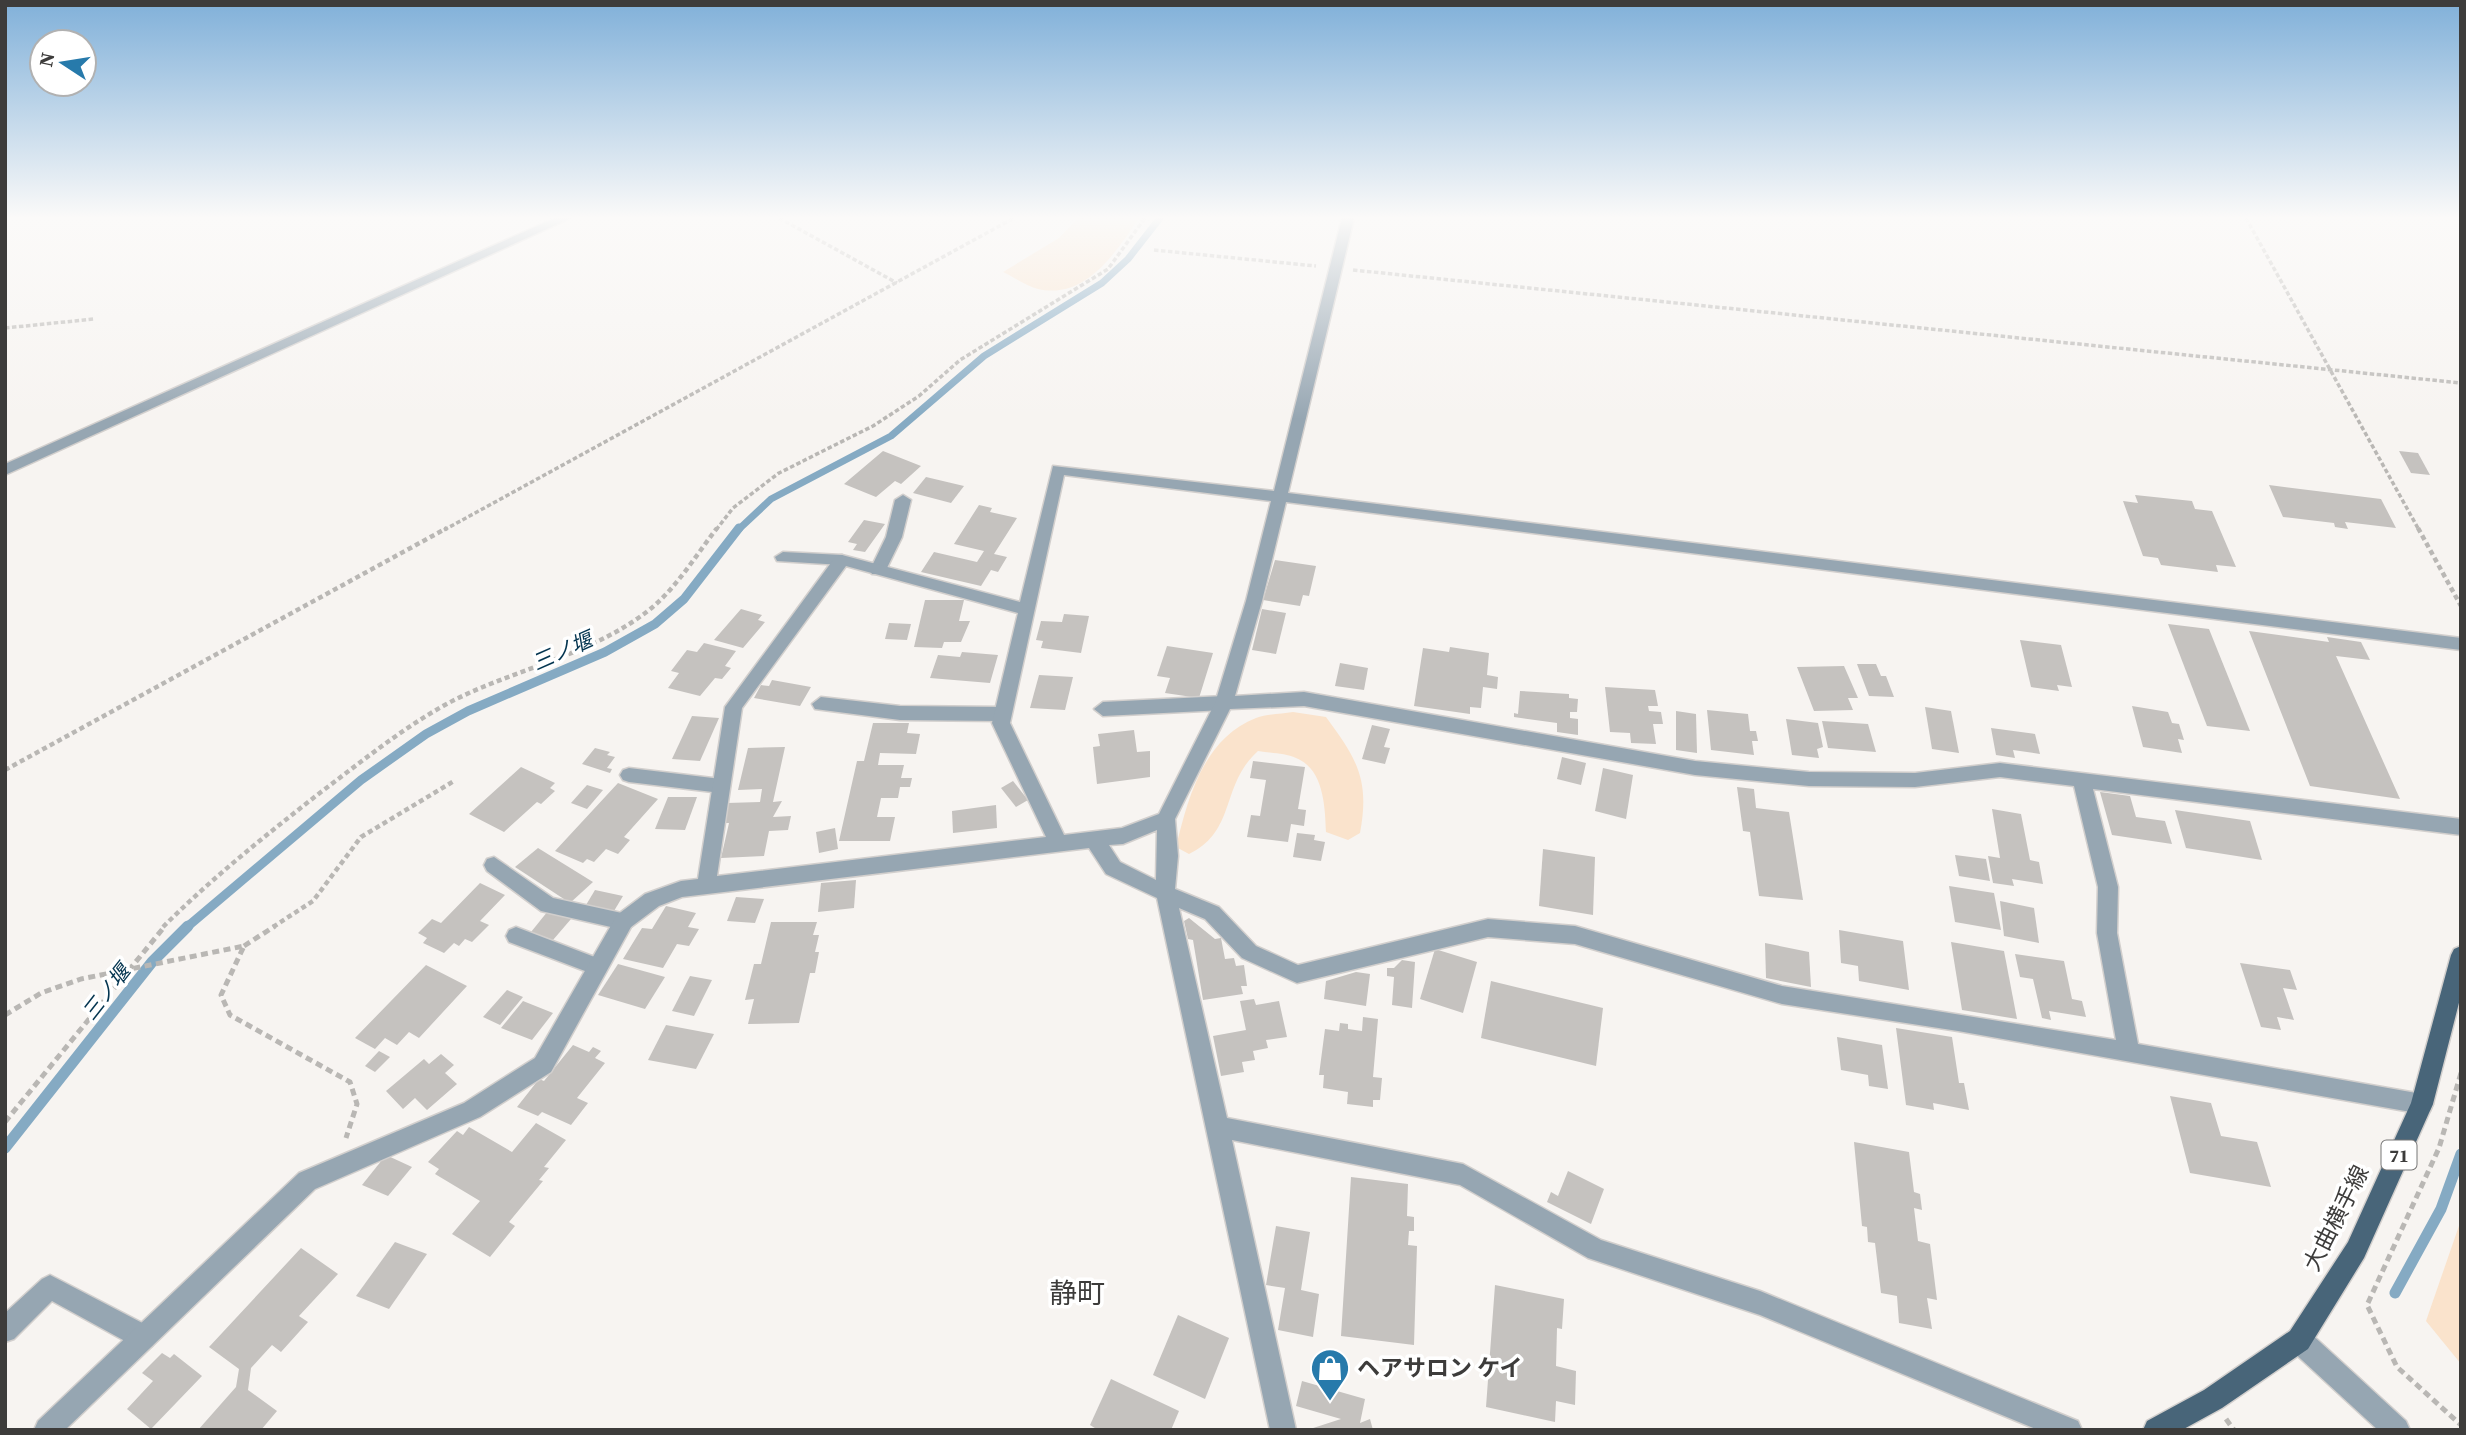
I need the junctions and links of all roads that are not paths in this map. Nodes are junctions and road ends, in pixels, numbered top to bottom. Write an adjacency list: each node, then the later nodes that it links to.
1 (416, 285): 3 (street)
2 (1332, 285): 4 (street)
3 (5, 470)
4 (1279, 499): 9 (street); 10 (street); 11 (street)
5 (903, 500): 8 (street)
6 (783, 557): 7 (street)
7 (842, 560): 8 (street); 17 (street)
8 (878, 570): 9 (street)
9 (1026, 609): 14 (street)
10 (2461, 644)
11 (1224, 703): 13 (street); 16 (street); 18 (street)
12 (821, 704): 14 (street)
13 (1103, 709)
14 (1002, 714): 21 (street)
15 (629, 775): 17 (street)
16 (2082, 780): 19 (street); 29 (street)
17 (721, 786): 23 (street)
18 (1166, 819): 20 (street); 24 (street)
19 (2461, 827)
20 (1094, 839): 21 (street); 24 (street)
21 (1058, 842): 23 (street)
22 (494, 864): 25 (street)
23 (705, 887): 25 (street)
24 (1165, 893): 29 (street); 31 (street)
25 (624, 921): 28 (street)
26 (516, 936): 28 (street)
27 (2461, 955): 30 (main road, 大曲横手線 / 71)
28 (598, 967): 33 (street)
29 (2129, 1053): 30 (street)
30 (2422, 1104): 34 (main road, 大曲横手線 / 71)
31 (1218, 1127): 36 (street); 37 (street)
32 (5, 1330): 33 (street)
33 (143, 1337): 35 (street)
34 (2299, 1340): 38 (main road, 大曲横手線 / 71); 39 (street)
35 (47, 1430)
36 (1283, 1430)
37 (2070, 1430)
38 (2156, 1430)
39 (2397, 1430)

